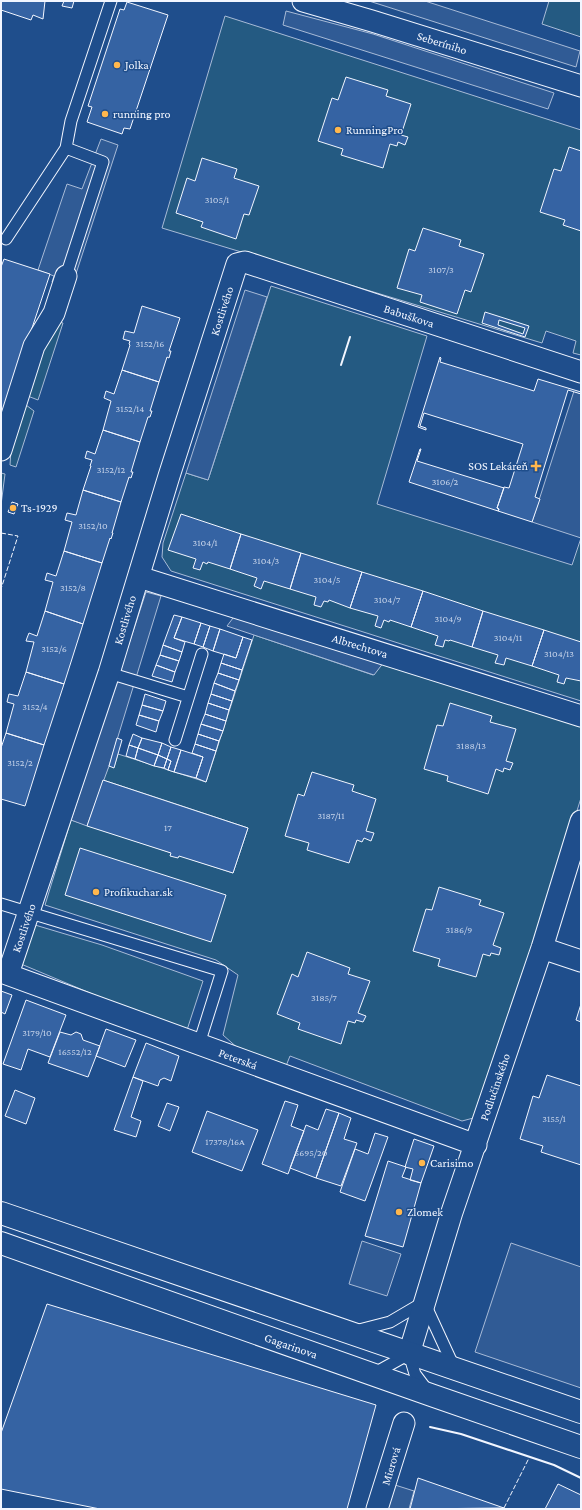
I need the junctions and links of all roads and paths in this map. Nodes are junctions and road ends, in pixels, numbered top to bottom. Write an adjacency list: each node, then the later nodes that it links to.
1 (111, 1): 4 (lane)
2 (303, 1): 3 (street, Seberíniho)
3 (581, 86)
4 (66, 148): 5 (lane); 7 (lane)
5 (6, 239)
6 (237, 264): 8 (street, Babuškova); 10 (street, Kostlivého)
7 (66, 276): 9 (street)
8 (581, 372)
9 (1, 450)
10 (139, 577): 12 (street, Kostlivého); 14 (street, Albrechtova)
11 (202, 654): 13 (lane)
12 (109, 673): 13 (lane); 18 (street, Kostlivého)
13 (188, 697): 15 (lane)
14 (581, 716)
15 (175, 740)
16 (581, 821): 19 (street, Podlučinského)
17 (1, 904): 18 (lane)
18 (29, 913): 21 (street, Kostlivého); 22 (lane)
19 (542, 948): 20 (street); 23 (street, Podlučinského)
20 (581, 961)
21 (4, 973): 22 (street, Peterská)
22 (199, 1044): 23 (street, Peterská)
23 (476, 1145): 26 (street, Podlučinského)
24 (1, 1214): 27 (main road)
25 (1, 1243): 30 (main road, Gagarinova)
26 (424, 1302): 27 (lane); 28 (street, Podlučinského); 29 (lane)
27 (349, 1333): 28 (main road)
28 (409, 1354): 29 (main road); 30 (lane); 31 (lane)
29 (455, 1369): 32 (main road)
30 (373, 1375): 31 (main road, Gagarinova)
31 (431, 1395): 34 (main road, Gagarinova)
32 (581, 1412)
33 (404, 1423): 35 (street, Mierová)
34 (581, 1447)
35 (378, 1509)

